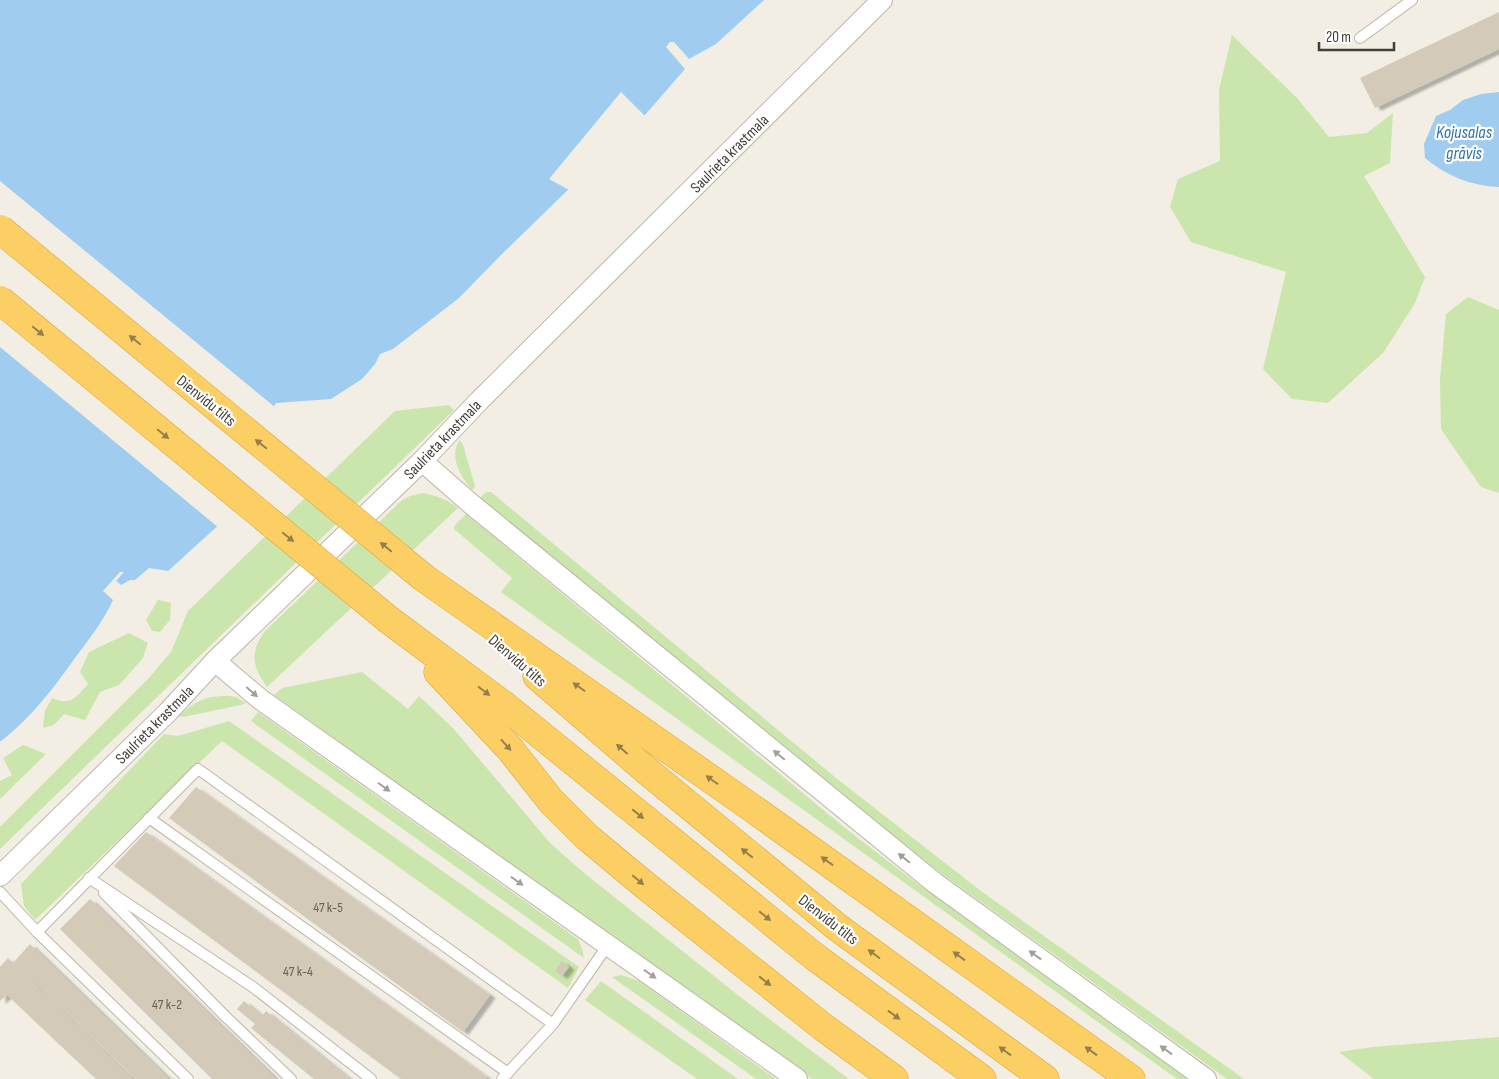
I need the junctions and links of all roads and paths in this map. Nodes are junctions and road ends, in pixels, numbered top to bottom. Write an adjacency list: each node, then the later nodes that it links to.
1 (882, 0): 6 (street, Saulrieta krastmala)
2 (1412, 0): 3 (lane)
3 (1360, 38)
4 (0, 229): 7 (highway, Dienvidu tilts, one-way to 4, bridge)
5 (0, 300): 8 (highway, one-way to 8, bridge)
6 (422, 461): 9 (street, Saulrieta krastmala); 26 (street, one-way to 6)
7 (424, 578): 24 (highway, Dienvidu tilts, one-way to 7); 25 (highway, one-way to 7)
8 (389, 620): 22 (highway, one-way to 22); 23 (highway, one-way to 23)
9 (215, 661): 11 (street, Saulrieta krastmala); 15 (street, one-way to 15)
10 (149, 818): 12 (lane); 16 (lane); 17 (lane)
11 (0, 876)
12 (89, 878): 14 (lane); 19 (lane); 20 (lane)
13 (0, 892): 14 (lane)
14 (37, 932): 18 (lane)
15 (608, 945): 16 (lane); 21 (street, one-way to 21)
16 (553, 1024): 17 (lane)
17 (505, 1076)
18 (188, 1079)
19 (291, 1079)
20 (371, 1079)
21 (797, 1079)
22 (894, 1079)
23 (982, 1079)
24 (1045, 1079)
25 (1131, 1079)
26 (1206, 1079)

